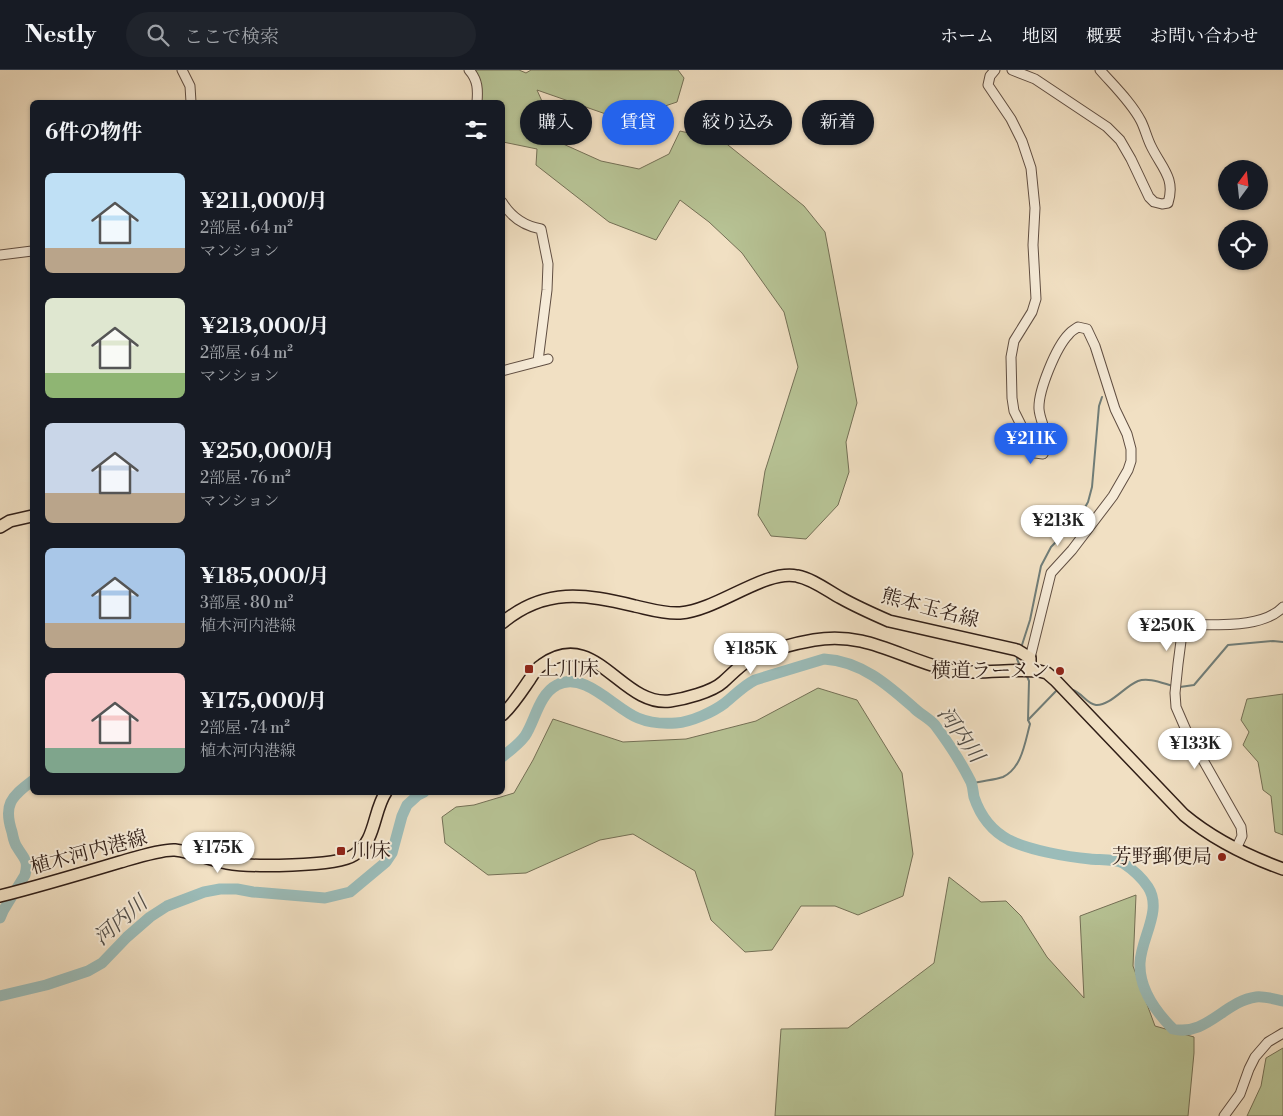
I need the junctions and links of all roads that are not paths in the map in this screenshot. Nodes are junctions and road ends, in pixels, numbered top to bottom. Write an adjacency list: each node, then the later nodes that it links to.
1 (182, 70): 6 (street)
2 (469, 70): 7 (street)
3 (995, 70): 18 (street)
4 (1012, 70): 5 (street)
5 (1100, 70)
6 (190, 100)
7 (476, 100)
8 (505, 206): 12 (street)
9 (30, 251): 10 (street)
10 (0, 255)
11 (548, 359): 12 (street)
12 (538, 361): 13 (street)
13 (505, 370)
14 (30, 516): 15 (main road)
15 (0, 527)
16 (1283, 607): 22 (street)
17 (505, 621): 18 (main road, 熊本玉名線)
18 (1030, 658): 19 (main road)
19 (1030, 670): 20 (main road); 22 (main road)
20 (505, 711)
21 (385, 795): 24 (main road, 植木河内港線)
22 (1236, 849): 23 (main road)
23 (1283, 869)
24 (0, 896)
25 (1283, 1033): 26 (street)
26 (1224, 1116)

